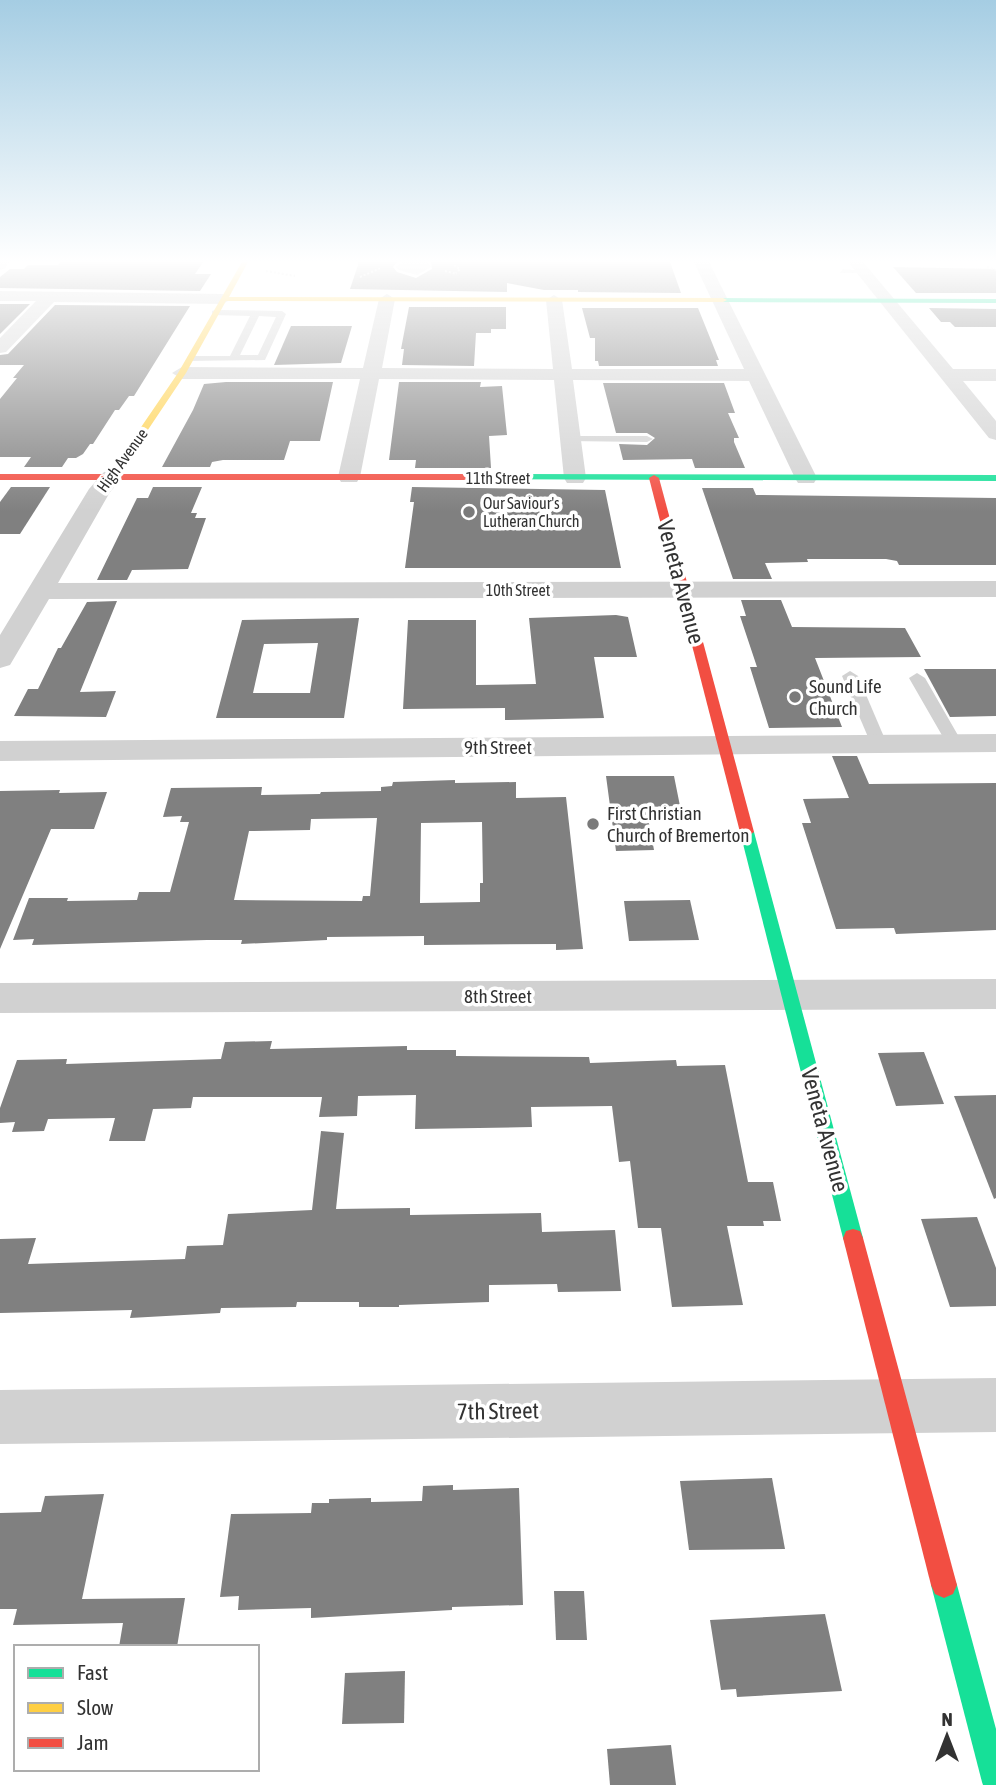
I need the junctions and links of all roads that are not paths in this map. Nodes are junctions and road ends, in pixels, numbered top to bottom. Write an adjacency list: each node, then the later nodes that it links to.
1 (197, 345): 9 (street, High Avenue)
2 (240, 345): 8 (lane)
3 (268, 345): 8 (lane)
4 (377, 345): 10 (street)
5 (558, 345): 14 (street)
6 (742, 345): 11 (street)
7 (922, 345): 12 (street)
8 (233, 359): 9 (lane)
9 (186, 366): 10 (street); 19 (street, High Avenue)
10 (370, 375): 14 (street); 20 (street)
11 (757, 375): 14 (street); 23 (street)
12 (946, 375): 13 (street); 15 (street)
13 (996, 375)
14 (561, 376): 16 (street)
15 (996, 434)
16 (570, 439): 17 (lane); 21 (street)
17 (647, 439)
18 (0, 477): 19 (street, 11th Street)
19 (112, 477): 20 (street, 11th Street); 27 (street, High Avenue)
20 (349, 477): 21 (street, 11th Street)
21 (575, 478): 22 (street, 11th Street)
22 (654, 478): 23 (street, 11th Street); 25 (street, Veneta Avenue)
23 (806, 478): 24 (street, 11th Street)
24 (996, 478)
25 (684, 589): 26 (street, 10th Street); 27 (street, 10th Street); 35 (street, Veneta Avenue)
26 (996, 589)
27 (40, 591): 28 (street, High Avenue)
28 (11, 623): 29 (street, High Avenue)
29 (0, 659)
30 (850, 676): 33 (lane)
31 (917, 678): 34 (lane)
32 (996, 743): 34 (street, 9th Street)
33 (879, 744): 34 (street, 9th Street); 35 (street, 9th Street)
34 (955, 744)
35 (724, 746): 36 (street, 9th Street); 38 (street, Veneta Avenue)
36 (0, 751)
37 (996, 994): 38 (street, 8th Street)
38 (790, 995): 39 (street, 8th Street); 41 (street, Veneta Avenue)
39 (0, 998)
40 (996, 1405): 41 (street, 7th Street)
41 (898, 1406): 42 (street, 7th Street); 43 (street, Veneta Avenue)
42 (0, 1417)
43 (996, 1782)

